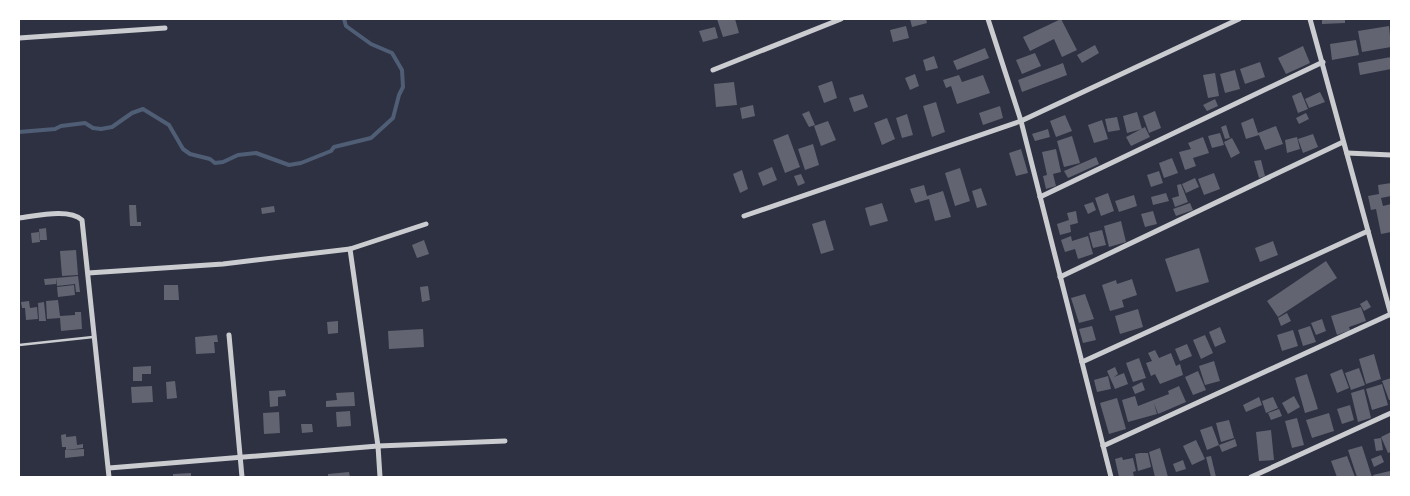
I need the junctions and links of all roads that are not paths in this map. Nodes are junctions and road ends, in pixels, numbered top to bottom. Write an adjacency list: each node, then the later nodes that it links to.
1 (841, 19): 8 (street)
2 (988, 19): 9 (street)
3 (1240, 19): 9 (street)
4 (1310, 19): 7 (street)
5 (165, 28): 6 (street)
6 (19, 38)
7 (1323, 62): 10 (street); 13 (street)
8 (713, 70)
9 (1021, 121): 13 (street); 14 (street)
10 (1343, 142): 11 (street); 20 (street)
11 (1347, 153): 12 (street); 17 (street)
12 (1391, 155)
13 (1040, 197): 20 (street)
14 (744, 216)
15 (19, 218): 19 (street)
16 (426, 224): 18 (street)
17 (1368, 231): 21 (street); 25 (street)
18 (350, 249): 19 (street); 28 (street)
19 (88, 273): 23 (street)
20 (1060, 277): 25 (street)
21 (1391, 314): 29 (street)
22 (229, 335): 30 (street)
23 (95, 337): 24 (lane); 31 (street)
24 (19, 344)
25 (1082, 362): 29 (street)
26 (1391, 413): 36 (street)
27 (505, 441): 28 (street)
28 (378, 446): 30 (street); 34 (street)
29 (1103, 446): 35 (street)
30 (240, 457): 31 (street); 33 (street)
31 (109, 468): 32 (street)
32 (109, 477)
33 (242, 477)
34 (380, 477)
35 (1111, 477)
36 (1251, 477)

